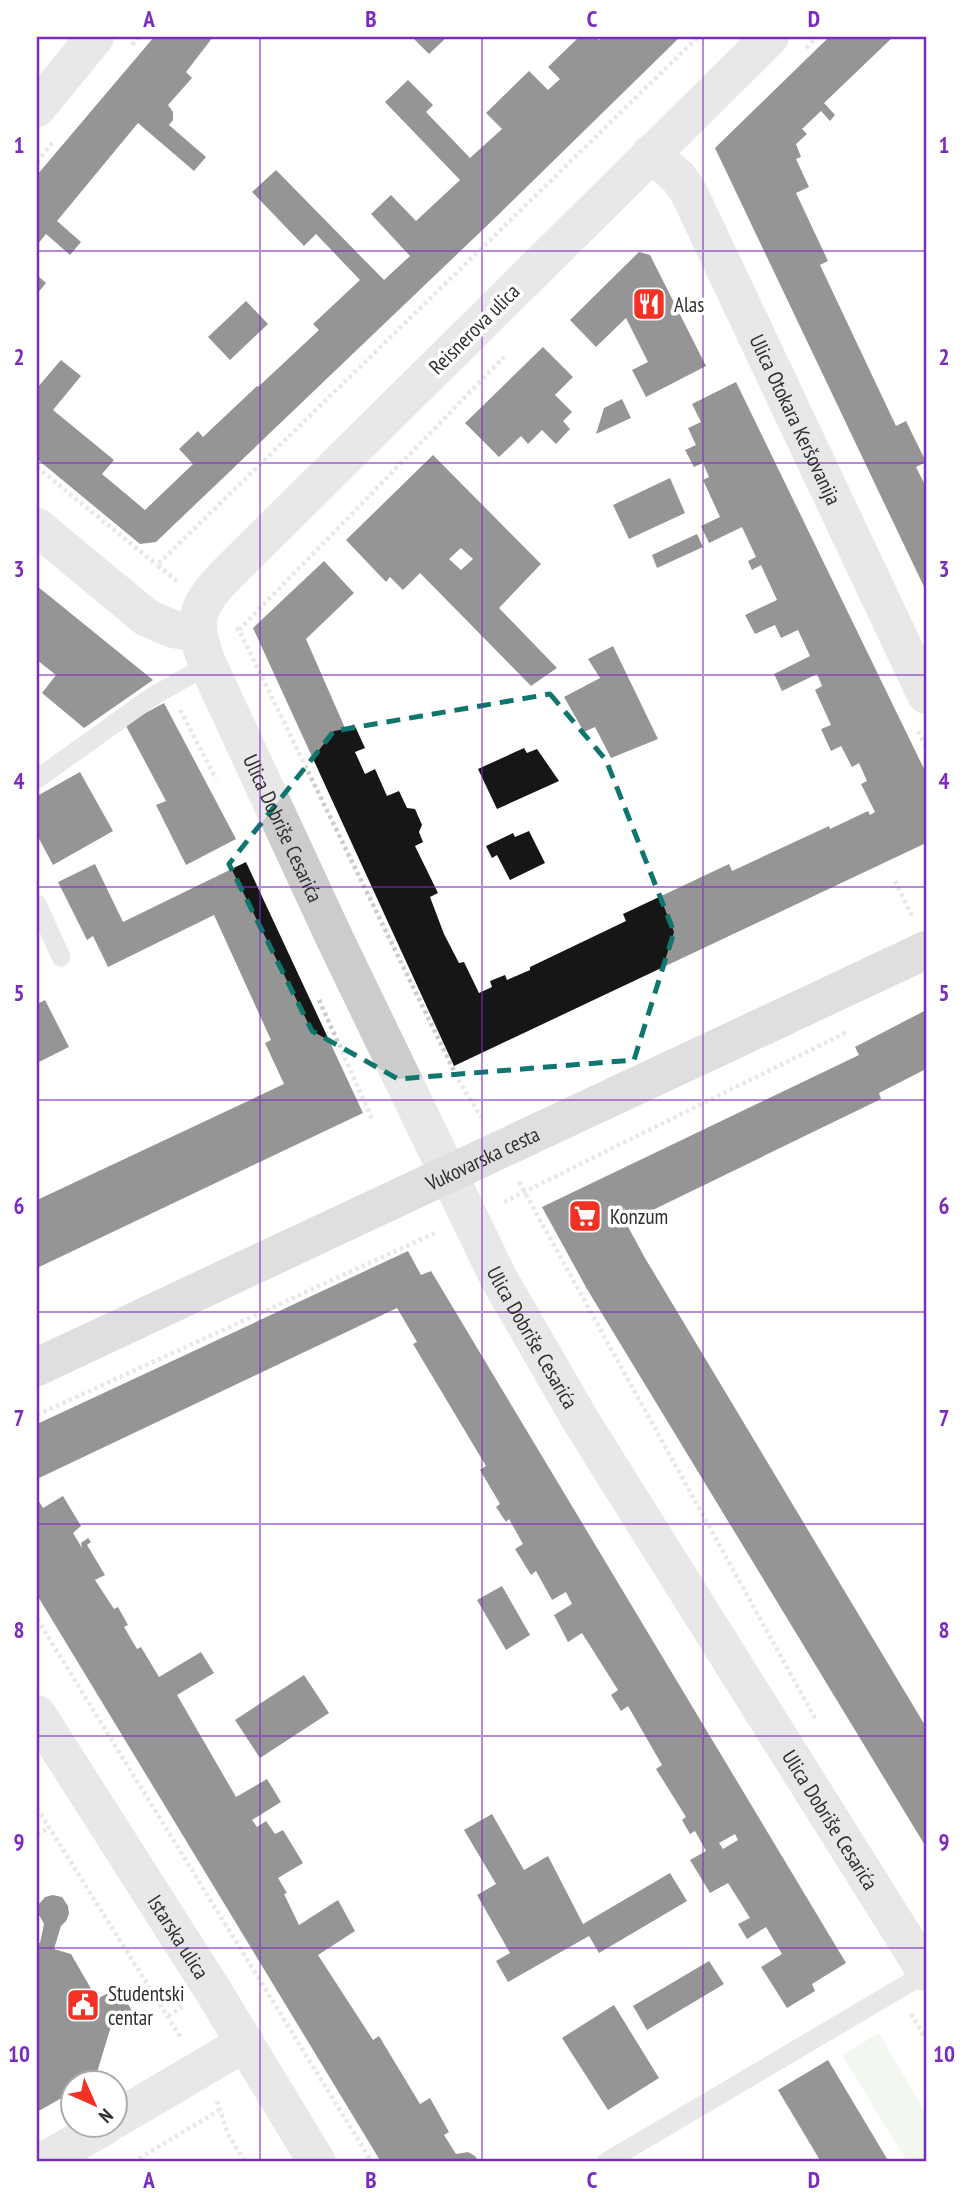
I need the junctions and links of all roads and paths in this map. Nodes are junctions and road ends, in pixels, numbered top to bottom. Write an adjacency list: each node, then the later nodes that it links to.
1 (95, 37): 4 (street)
2 (698, 37): 8 (path)
3 (770, 37): 5 (street, Reisnerova ulica)
4 (37, 108)
5 (651, 153): 9 (street, Reisnerova ulica); 11 (street, Ulica Otokara Keršovanija)
6 (37, 467): 8 (path)
7 (37, 527): 9 (street)
8 (157, 565): 9 (path)
9 (203, 634): 10 (lane); 19 (path); 20 (street, Ulica Dobriše Cesarića)
10 (167, 687): 12 (lane); 13 (path)
11 (926, 695)
12 (37, 779)
13 (217, 780)
14 (37, 904): 16 (lane)
15 (926, 950): 19 (main road, Vukovarska cesta)
16 (61, 957)
17 (318, 998): 18 (path)
18 (373, 1121)
19 (501, 1150): 20 (main road, Vukovarska cesta); 23 (path)
20 (447, 1175): 21 (main road, Vukovarska cesta); 28 (street, Ulica Dobriše Cesarića)
21 (37, 1367)
22 (37, 1619): 38 (path)
23 (819, 1726)
24 (43, 1738): 29 (street, Istarska ulica)
25 (37, 1808): 26 (path)
26 (48, 1828): 27 (path); 30 (path)
27 (37, 1835)
28 (926, 1973): 39 (lane)
29 (245, 2043): 30 (street); 37 (street, Istarska ulica)
30 (200, 2069): 31 (street); 32 (path)
31 (130, 2111)
32 (218, 2111): 35 (path); 36 (path)
33 (80, 2140): 34 (street)
34 (42, 2162)
35 (133, 2162)
36 (245, 2162)
37 (317, 2162)
38 (372, 2162)
39 (606, 2162)

